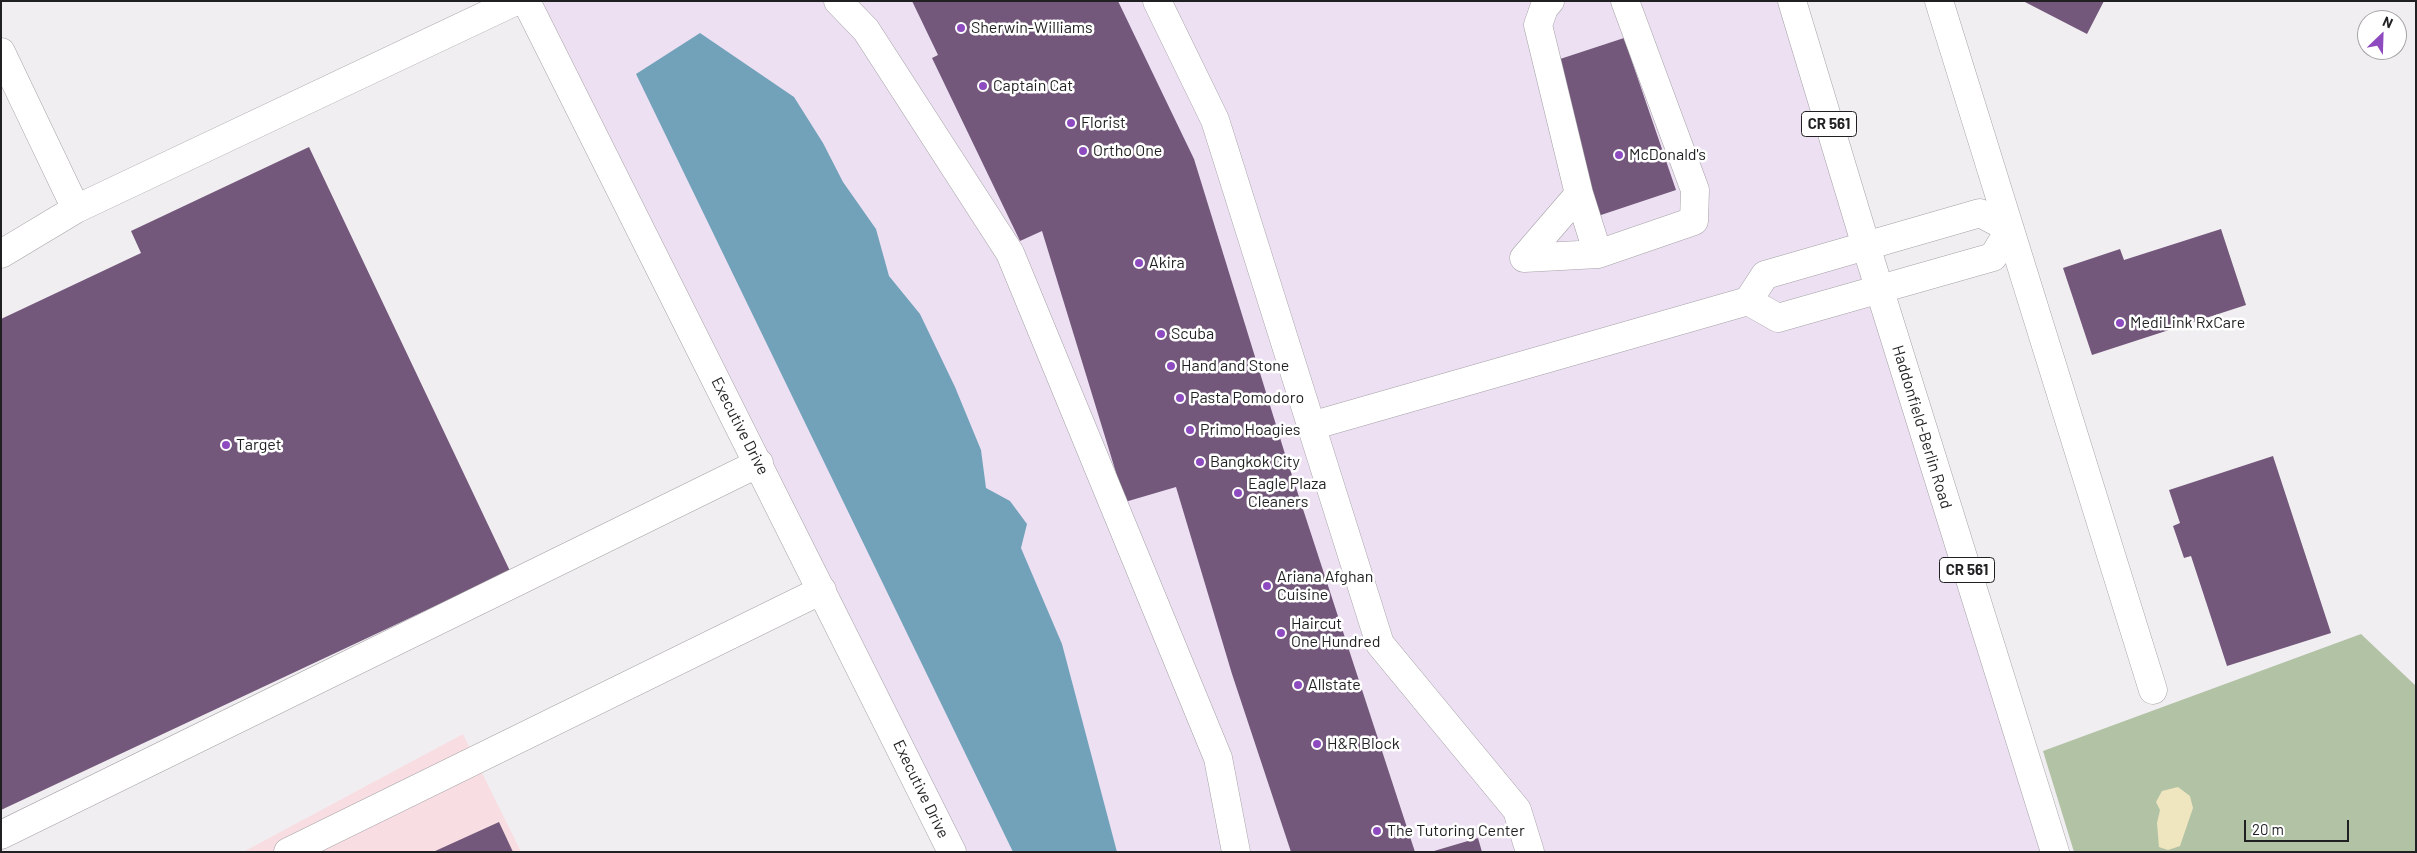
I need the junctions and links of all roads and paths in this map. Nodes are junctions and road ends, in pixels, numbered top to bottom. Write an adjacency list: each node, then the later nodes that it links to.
1 (516, 1): 11 (street)
2 (526, 1): 19 (street, Executive Drive)
3 (838, 1): 25 (street)
4 (1156, 1): 18 (street)
5 (1550, 1): 10 (street)
6 (1625, 1): 15 (street)
7 (1792, 1): 13 (street, Haddonfield-Berlin Road / CR 561)
8 (1939, 1): 12 (street)
9 (1, 52): 11 (street)
10 (1579, 194): 15 (street); 15 (street)
11 (76, 209): 14 (street)
12 (2010, 229): 13 (street); 16 (street); 21 (street)
13 (1866, 246): 16 (street, Haddonfield-Berlin Road / CR 561); 17 (street)
14 (1, 254)
15 (1598, 254)
16 (1879, 289): 17 (street); 27 (street, Haddonfield-Berlin Road / CR 561)
17 (1748, 302): 18 (street)
18 (1311, 426): 26 (street)
19 (759, 463): 20 (street, Executive Drive); 22 (street)
20 (822, 590): 23 (street); 24 (street, Executive Drive)
21 (2153, 690)
22 (1, 835)
23 (288, 852)
24 (952, 852)
25 (1236, 852)
26 (1530, 852)
27 (2055, 852)

